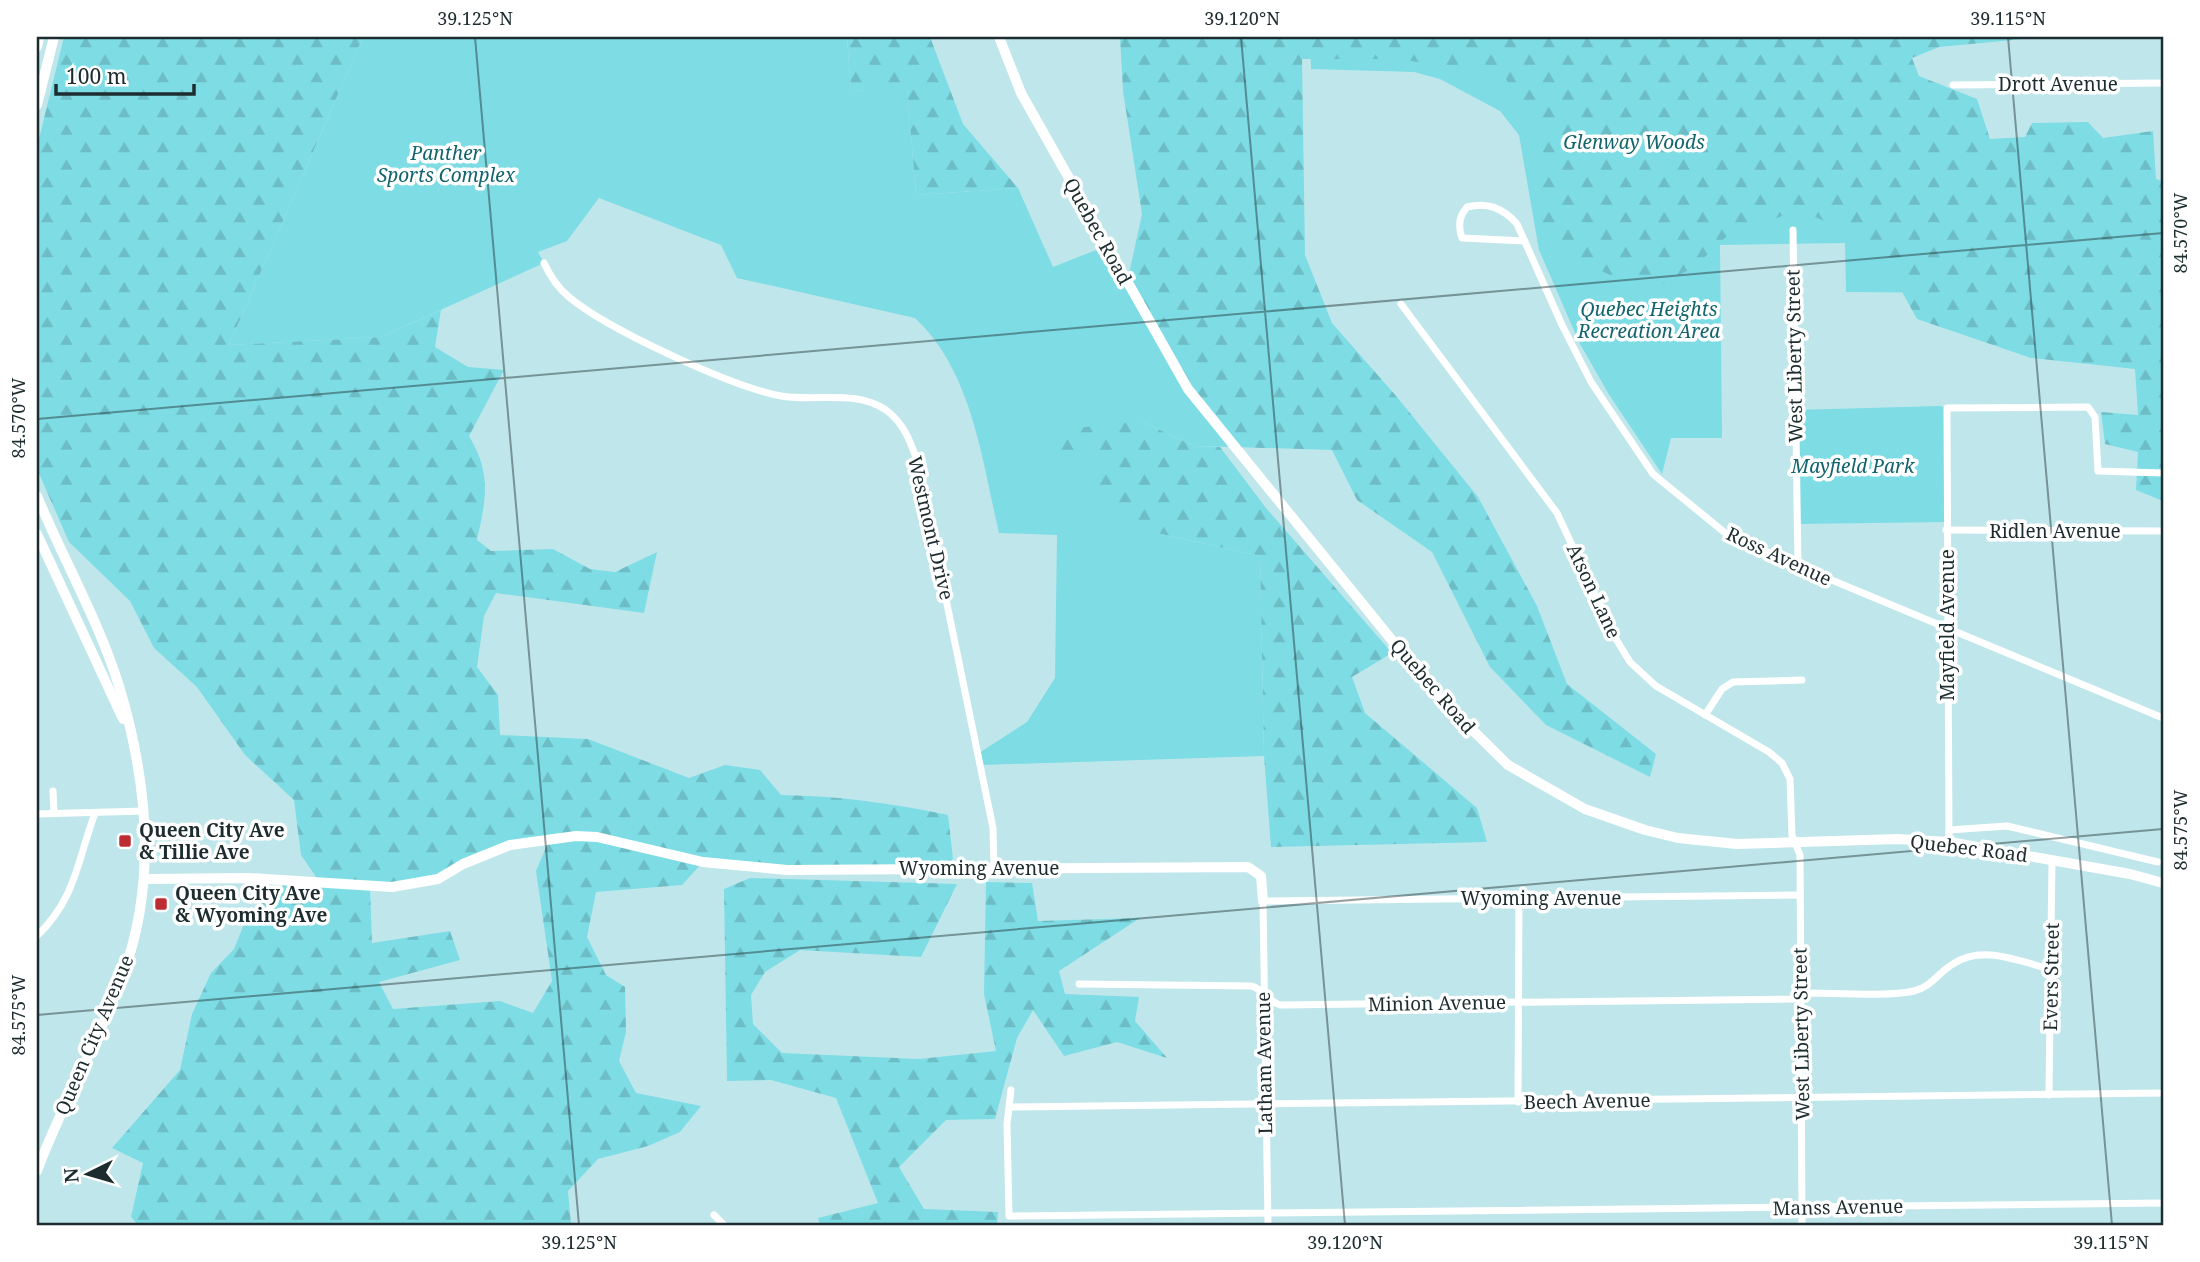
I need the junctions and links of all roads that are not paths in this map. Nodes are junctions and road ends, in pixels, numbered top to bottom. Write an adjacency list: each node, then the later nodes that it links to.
1 (39, 37): 4 (street)
2 (54, 37): 7 (street)
3 (999, 37): 30 (street, Quebec Road)
4 (37, 47)
5 (2163, 83): 6 (street, Drott Avenue)
6 (1952, 85)
7 (37, 105)
8 (1793, 230): 18 (street, West Liberty Street)
9 (1525, 242): 9 (street, Ross Avenue); 18 (street, Ross Avenue)
10 (544, 263): 33 (street, Westmont Drive)
11 (1401, 304): 21 (street, Atson Lane)
12 (2163, 473): 15 (street, Mayfield Avenue)
13 (37, 496): 14 (street, Queen City Avenue)
14 (41, 520): 23 (street, Queen City Avenue)
15 (1946, 530): 16 (street, Ridlen Avenue); 19 (street, Mayfield Avenue)
16 (2163, 531)
17 (37, 534): 23 (street, Queen City Avenue)
18 (1798, 566): 19 (street, Ross Avenue)
19 (1946, 627): 22 (street, Ross Avenue); 29 (street, Mayfield Avenue)
20 (1802, 680): 21 (street)
21 (1706, 715): 30 (street, Atson Lane)
22 (2163, 719)
23 (129, 730): 25 (street, Queen City Avenue)
24 (53, 791): 26 (street)
25 (144, 811): 27 (street); 34 (street, Queen City Avenue)
26 (54, 813): 27 (street); 28 (street)
27 (95, 813): 39 (street)
28 (37, 814)
29 (1949, 836): 30 (street, Quebec Road); 31 (street, Quebec Road); 32 (street, Quebec Road)
30 (1796, 843): 36 (street, West Liberty Street)
31 (2052, 859): 35 (street, Quebec Road); 40 (street, Evers Street)
32 (2158, 862)
33 (994, 868): 34 (street, Wyoming Avenue); 38 (street, Wyoming Avenue)
34 (146, 879): 52 (street, Queen City Avenue)
35 (2163, 883)
36 (1800, 895): 37 (street, Wyoming Avenue); 43 (street, West Liberty Street)
37 (1518, 898): 38 (street, Wyoming Avenue); 44 (street)
38 (1263, 901): 42 (street, Latham Avenue)
39 (37, 936)
40 (2051, 969): 43 (street, Minion Avenue); 47 (street, Evers Street)
41 (1079, 984): 42 (street, Minion Avenue)
42 (1264, 992): 44 (street, Minion Avenue); 50 (street, Latham Avenue)
43 (1802, 997): 44 (street, Minion Avenue); 48 (street, West Liberty Street)
44 (1518, 1002): 49 (street)
45 (1011, 1090): 51 (street)
46 (2163, 1093): 47 (street, Beech Avenue)
47 (2049, 1095): 48 (street, Beech Avenue)
48 (1802, 1099): 49 (street, Beech Avenue); 54 (street, West Liberty Street)
49 (1518, 1102): 50 (street, Beech Avenue)
50 (1265, 1105): 51 (street, Beech Avenue); 55 (street, Latham Avenue)
51 (1010, 1107): 57 (street, Manss Avenue)
52 (37, 1171)
53 (2163, 1203): 54 (street, Manss Avenue)
54 (1802, 1208): 55 (street, Manss Avenue); 61 (street, West Liberty Street)
55 (1266, 1214): 57 (street, Manss Avenue); 60 (street, Latham Avenue)
56 (714, 1215): 58 (street)
57 (1034, 1216): 59 (street)
58 (724, 1225)
59 (1034, 1225)
60 (1268, 1225)
61 (1802, 1225)

